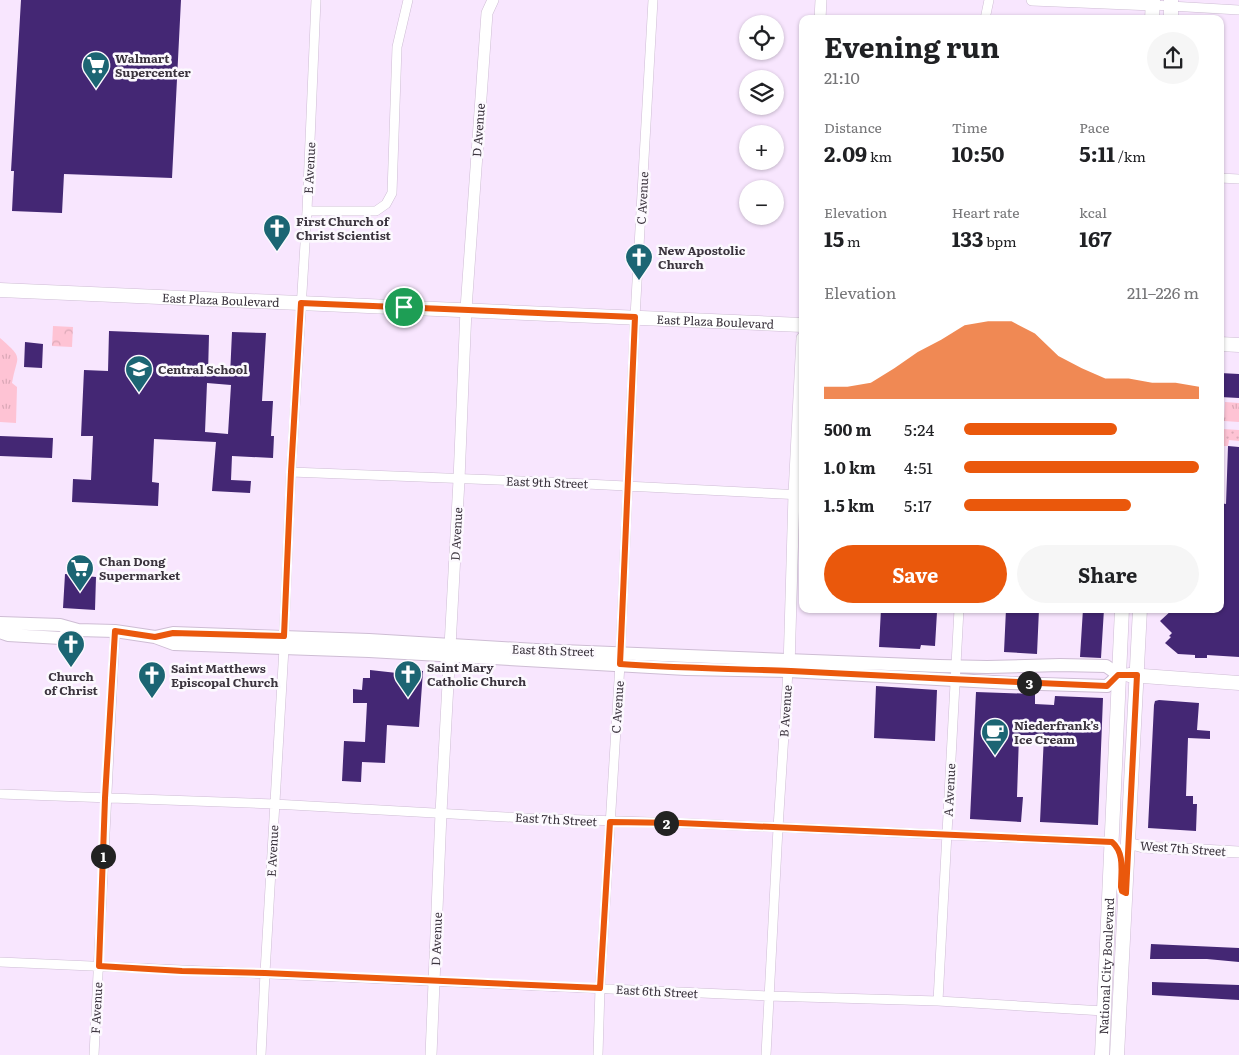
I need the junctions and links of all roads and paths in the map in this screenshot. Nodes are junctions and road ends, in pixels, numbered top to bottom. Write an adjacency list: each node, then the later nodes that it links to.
1 (316, 0): 17 (street, E Avenue)
2 (408, 0): 17 (street)
3 (481, 0): 12 (street, D Avenue)
4 (493, 0): 12 (street, D Avenue)
5 (653, 0): 21 (street, C Avenue)
6 (821, 0): 13 (street)
7 (989, 0): 14 (street)
8 (1032, 0): 9 (street)
9 (1153, 8): 10 (street)
10 (1171, 8): 11 (street)
11 (1239, 10)
12 (487, 13): 20 (street, D Avenue)
13 (820, 15)
14 (987, 15)
15 (1224, 178): 16 (street)
16 (1239, 179)
17 (307, 211): 19 (street, E Avenue)
18 (0, 290): 19 (main road, East Plaza Boulevard)
19 (301, 303): 20 (main road, East Plaza Boulevard); 26 (street, E Avenue)
20 (466, 309): 21 (main road, East Plaza Boulevard); 27 (street, D Avenue)
21 (635, 317): 22 (main road, East Plaza Boulevard); 28 (street, C Avenue)
22 (799, 325)
23 (1224, 344): 24 (main road)
24 (1239, 345)
25 (799, 455): 29 (street, B Avenue)
26 (291, 472): 27 (street, East 9th Street); 37 (street, E Avenue)
27 (459, 480): 28 (street, East 9th Street); 38 (street, D Avenue)
28 (628, 486): 29 (street, East 9th Street); 39 (street, C Avenue)
29 (798, 494): 40 (street, B Avenue)
30 (959, 613): 41 (street, A Avenue)
31 (1122, 613): 42 (main road, National City Boulevard)
32 (1140, 613): 43 (main road, National City Boulevard)
33 (0, 623): 34 (main road, East 8th Street)
34 (78, 630): 35 (main road, East 8th Street); 36 (main road, East 8th Street)
35 (115, 631): 37 (main road, East 8th Street); 47 (street, F Avenue)
36 (0, 632)
37 (284, 642): 38 (main road, East 8th Street); 48 (street, E Avenue)
38 (450, 650): 39 (main road, East 8th Street); 49 (street, D Avenue)
39 (620, 658): 40 (main road, East 8th Street); 50 (street, C Avenue)
40 (789, 666): 41 (main road, East 8th Street); 51 (street, B Avenue)
41 (956, 673): 42 (main road, East 8th Street); 42 (main road, East 8th Street); 52 (street, A Avenue)
42 (1118, 675): 43 (main road); 45 (main road, National City Boulevard)
43 (1137, 675): 44 (main road); 54 (main road, National City Boulevard)
44 (1239, 683)
45 (1114, 788): 53 (main road, National City Boulevard); 54 (main road)
46 (0, 794): 47 (street, East 7th Street)
47 (105, 798): 48 (street, East 7th Street); 58 (street, F Avenue)
48 (274, 804): 49 (street, East 7th Street); 59 (street, E Avenue)
49 (441, 813): 50 (street, East 7th Street); 60 (street, D Avenue)
50 (610, 822): 51 (street, East 7th Street); 61 (street, C Avenue)
51 (778, 828): 52 (street, East 7th Street); 62 (street, B Avenue)
52 (946, 835): 53 (street, East 7th Street); 63 (street, A Avenue)
53 (1112, 842): 56 (main road); 64 (main road, National City Boulevard)
54 (1128, 843): 55 (street, West 7th Street); 56 (main road, National City Boulevard)
55 (1239, 852)
56 (1126, 893): 71 (main road, National City Boulevard)
57 (0, 962): 58 (street, East 6th Street)
58 (99, 966): 59 (street, East 6th Street); 65 (street, F Avenue)
59 (265, 973): 60 (street, East 6th Street); 66 (street, E Avenue)
60 (434, 981): 61 (street, East 6th Street); 67 (street, D Avenue)
61 (600, 988): 62 (street, East 6th Street); 68 (street, C Avenue)
62 (768, 996): 63 (street, East 6th Street); 69 (street, B Avenue)
63 (938, 1001): 64 (street, East 6th Street)
64 (1104, 1010): 70 (main road, National City Boulevard)
65 (94, 1055)
66 (262, 1055)
67 (431, 1055)
68 (598, 1055)
69 (766, 1055)
70 (1102, 1055)
71 (1118, 1055)

